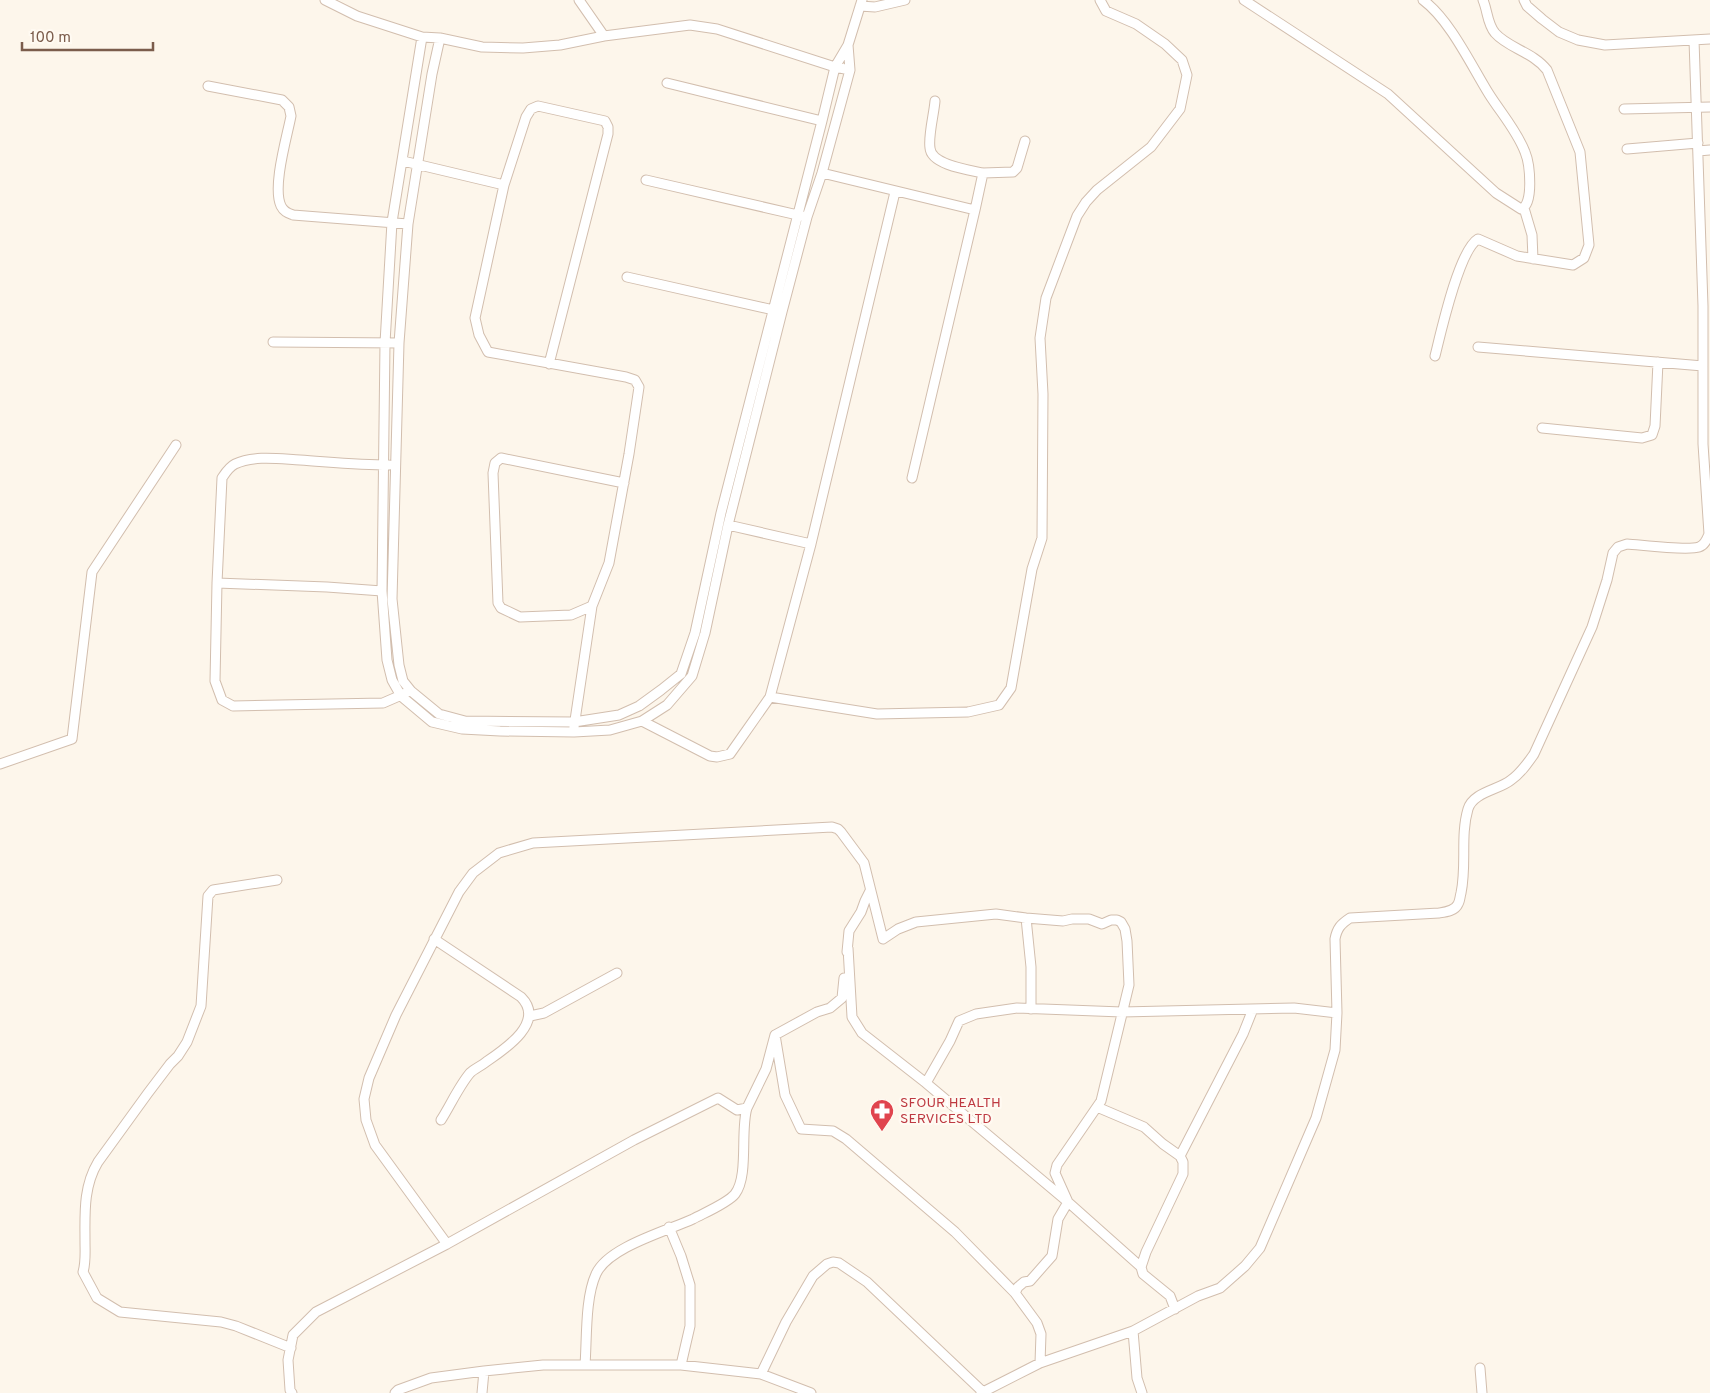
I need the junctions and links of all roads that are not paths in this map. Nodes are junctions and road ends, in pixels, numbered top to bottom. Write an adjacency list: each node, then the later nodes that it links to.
1 (325, 0): 11 (street)
2 (579, 0): 10 (street)
3 (906, 0): 9 (street)
4 (1100, 0): 66 (street)
5 (1244, 0): 36 (street)
6 (1422, 0): 36 (street)
7 (1483, 0): 42 (street)
8 (1524, 0): 14 (street)
9 (861, 3): 15 (street)
10 (604, 36): 12 (street); 16 (street)
11 (422, 37): 12 (street); 29 (street)
12 (440, 38): 30 (street)
13 (1710, 39): 14 (street)
14 (1694, 40): 21 (street)
15 (848, 45): 16 (street); 17 (street)
16 (835, 67): 17 (street); 24 (street)
17 (850, 70): 31 (street)
18 (667, 83): 24 (street)
19 (208, 86): 40 (street)
20 (935, 102): 32 (street)
21 (1696, 107): 22 (street); 23 (street); 26 (street)
22 (1710, 107)
23 (1624, 109)
24 (822, 121): 38 (street)
25 (1024, 140): 32 (street)
26 (1698, 146): 27 (street); 28 (street); 52 (street)
27 (1627, 149)
28 (1710, 150)
29 (403, 161): 30 (street); 40 (street)
30 (416, 165): 34 (street); 41 (street)
31 (822, 173): 35 (street); 39 (street)
32 (983, 173): 37 (street)
33 (646, 180): 38 (street)
34 (504, 185): 51 (street); 51 (street)
35 (895, 192): 37 (street); 60 (street)
36 (1524, 208): 42 (street)
37 (975, 210): 57 (street)
38 (798, 214): 39 (street); 44 (street)
39 (807, 217): 44 (street)
40 (392, 222): 41 (street); 46 (street)
41 (408, 224): 47 (street)
42 (1533, 259): 49 (street)
43 (627, 276): 44 (street)
44 (778, 311): 59 (street); 68 (street)
45 (273, 342): 46 (street)
46 (385, 343): 47 (street); 55 (street)
47 (399, 343): 56 (street)
48 (1478, 347): 50 (street)
49 (1434, 356)
50 (1658, 362): 52 (street); 53 (street)
51 (549, 364): 58 (street)
52 (1703, 366): 80 (street)
53 (1542, 428)
54 (176, 445): 70 (street)
55 (384, 465): 56 (street); 61 (street); 62 (street)
56 (396, 465): 64 (street)
57 (912, 478)
58 (624, 483): 63 (street); 63 (street)
59 (728, 525): 60 (street); 67 (street)
60 (810, 544): 66 (street)
61 (217, 583): 62 (street); 65 (street)
62 (382, 591): 65 (street)
63 (592, 606): 68 (street)
64 (411, 691): 65 (street); 68 (street)
65 (401, 696): 69 (street)
66 (770, 697): 67 (street)
67 (642, 721): 69 (street)
68 (574, 722): 69 (street)
69 (574, 732)
70 (0, 764)
71 (277, 880): 95 (street)
72 (1026, 918): 74 (street); 77 (street); 79 (street)
73 (434, 939): 74 (street); 81 (street); 90 (street)
74 (883, 939): 75 (street)
75 (848, 948): 82 (street); 83 (street)
76 (617, 973): 81 (street)
77 (1030, 1009): 79 (street); 83 (street)
78 (1253, 1009): 79 (street); 80 (street); 87 (street)
79 (1122, 1012): 84 (street)
80 (1337, 1013): 93 (street)
81 (530, 1016): 86 (street)
82 (775, 1035): 85 (street); 92 (street)
83 (926, 1083): 88 (street)
84 (1097, 1107): 87 (street); 88 (street)
85 (747, 1108): 89 (street); 90 (street)
86 (441, 1120)
87 (1180, 1156): 91 (street)
88 (1068, 1202): 91 (street); 92 (street)
89 (669, 1227): 97 (street); 98 (street)
90 (447, 1244): 95 (street)
91 (1141, 1267): 93 (street)
92 (1015, 1293): 96 (street)
93 (1175, 1309): 94 (street)
94 (1133, 1331): 96 (street); 107 (street)
95 (291, 1348): 103 (street)
96 (1040, 1363): 102 (street)
97 (585, 1364): 98 (street); 100 (street)
98 (680, 1365): 101 (street)
99 (1480, 1368): 108 (street)
100 (484, 1371): 104 (street); 105 (street)
101 (761, 1374): 102 (street); 106 (street)
102 (982, 1392)
103 (292, 1393)
104 (394, 1393)
105 (482, 1393)
106 (811, 1393)
107 (1142, 1393)
108 (1482, 1393)

